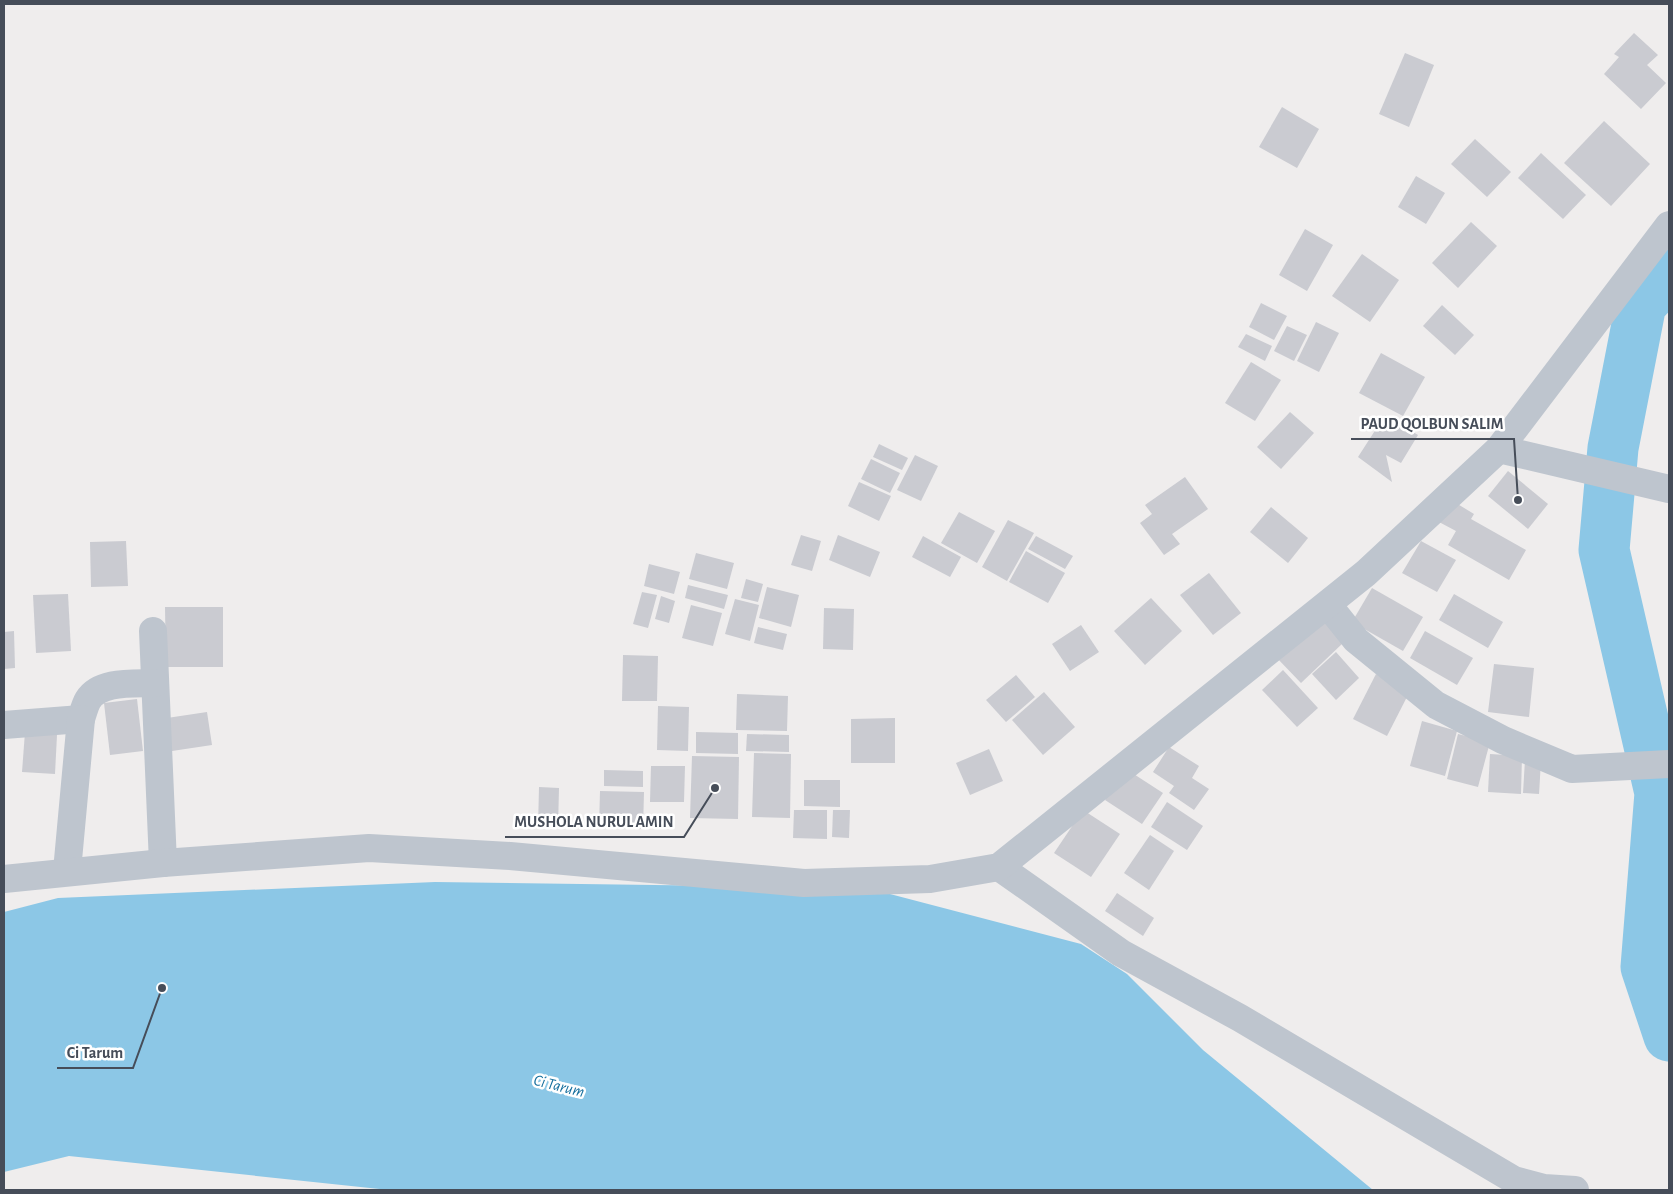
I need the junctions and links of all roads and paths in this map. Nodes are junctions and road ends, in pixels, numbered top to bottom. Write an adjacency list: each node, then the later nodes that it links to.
1 (1669, 225): 2 (street)
2 (1499, 449): 3 (street); 4 (street)
3 (1663, 487)
4 (1328, 605): 9 (street); 11 (street)
5 (152, 632): 6 (street)
6 (155, 683): 7 (street); 10 (street)
7 (81, 719): 8 (street); 12 (street)
8 (4, 725)
9 (1669, 764)
10 (162, 863): 11 (street); 12 (street)
11 (999, 867): 14 (street)
12 (67, 871): 13 (street)
13 (4, 879)
14 (1575, 1190)

